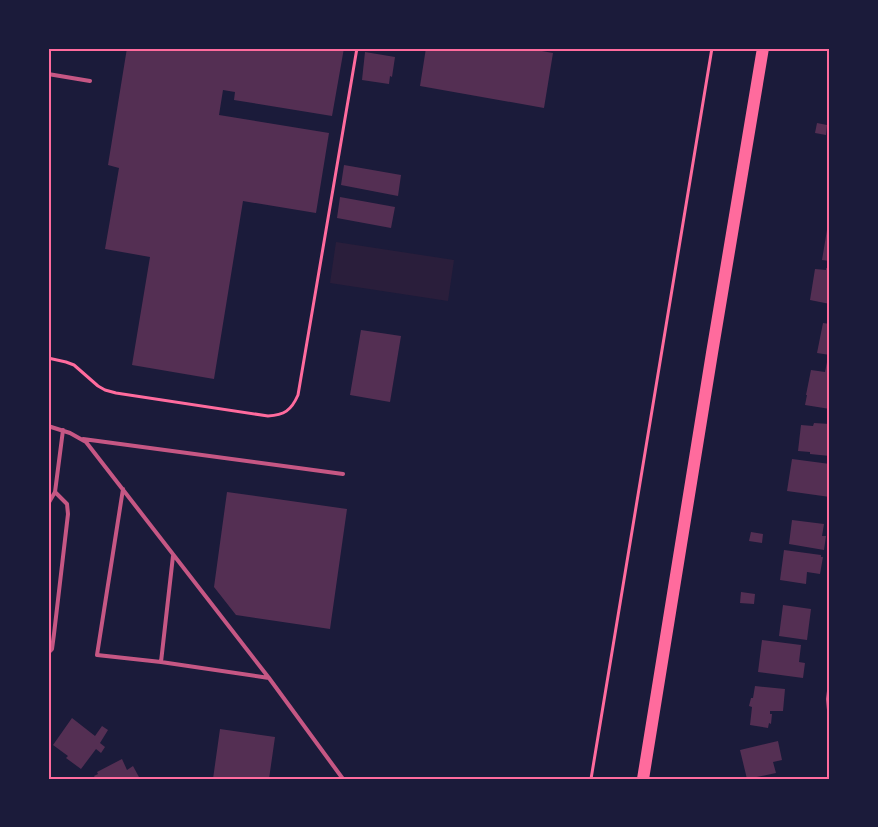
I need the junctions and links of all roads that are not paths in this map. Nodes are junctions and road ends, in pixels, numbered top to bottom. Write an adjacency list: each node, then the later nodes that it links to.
1 (763, 48): 18 (main road)
2 (48, 74): 3 (lane)
3 (90, 81)
4 (48, 426): 5 (lane)
5 (63, 430): 6 (lane); 9 (lane)
6 (80, 438): 7 (lane); 8 (lane)
7 (343, 474)
8 (123, 489): 11 (lane); 13 (lane)
9 (55, 492): 10 (lane); 12 (lane)
10 (48, 504)
11 (173, 555): 13 (lane); 14 (lane)
12 (48, 653)
13 (160, 662): 14 (lane)
14 (269, 678): 17 (lane)
15 (830, 691): 16 (street)
16 (830, 710)
17 (343, 779)
18 (643, 779)

